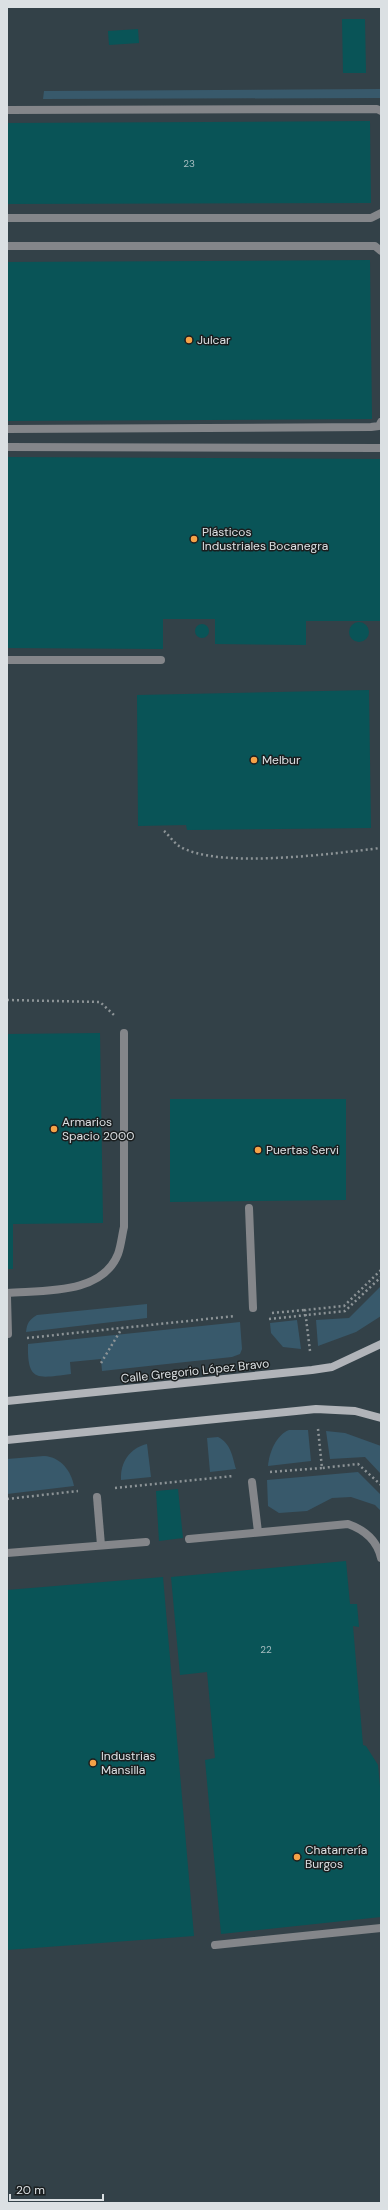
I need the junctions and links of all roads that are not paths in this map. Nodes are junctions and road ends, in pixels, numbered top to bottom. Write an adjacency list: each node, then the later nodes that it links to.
1 (7, 110): 2 (lane)
2 (381, 111)
3 (381, 212): 4 (lane)
4 (7, 218)
5 (7, 246): 6 (lane)
6 (381, 250)
7 (381, 422): 8 (lane)
8 (7, 429)
9 (7, 447): 10 (lane)
10 (381, 448)
11 (7, 660): 12 (lane)
12 (161, 660)
13 (124, 1033): 15 (lane)
14 (249, 1208): 17 (lane)
15 (7, 1293)
16 (7, 1296): 18 (lane)
17 (253, 1308)
18 (8, 1334)
19 (381, 1344): 20 (main road, Calle Gregorio López Bravo)
20 (7, 1402)
21 (381, 1418): 22 (main road)
22 (7, 1440)
23 (252, 1482): 25 (lane)
24 (97, 1497): 28 (lane)
25 (258, 1532): 26 (lane); 30 (lane)
26 (189, 1539)
27 (146, 1542): 28 (lane)
28 (101, 1545): 29 (lane)
29 (7, 1553)
30 (381, 1558)
31 (381, 1928): 32 (lane)
32 (215, 1945)

